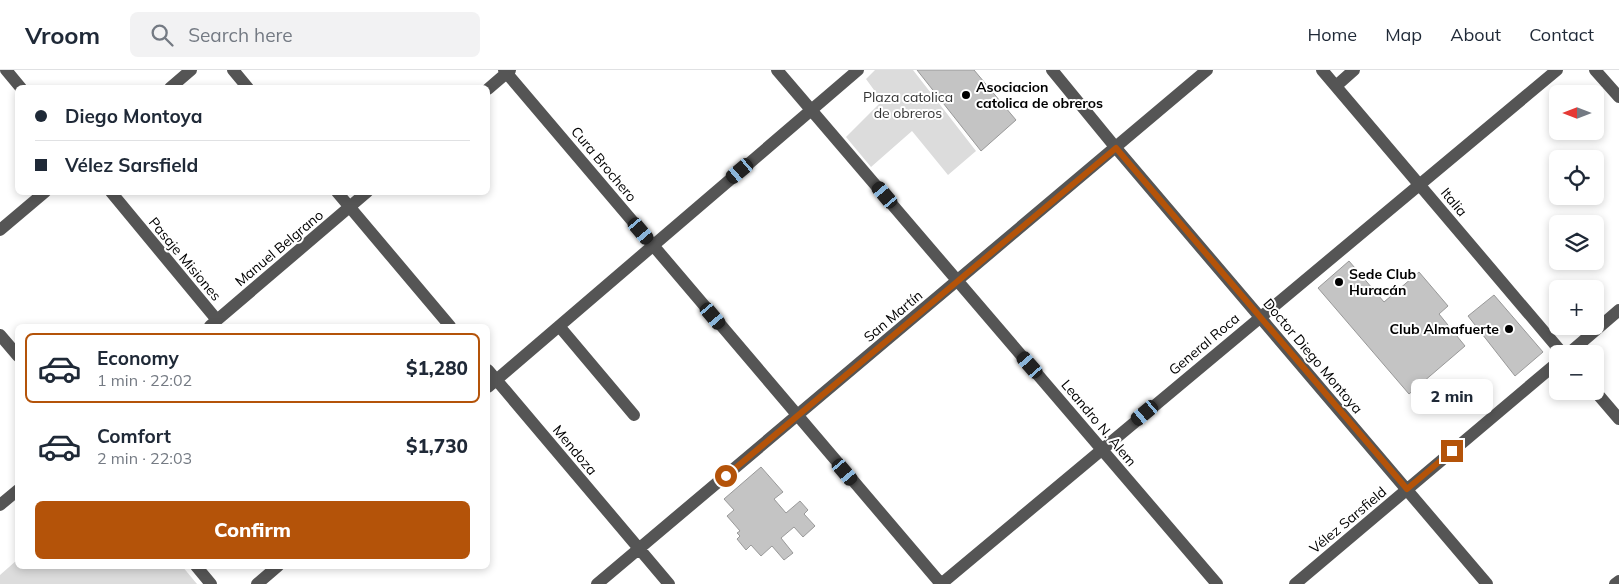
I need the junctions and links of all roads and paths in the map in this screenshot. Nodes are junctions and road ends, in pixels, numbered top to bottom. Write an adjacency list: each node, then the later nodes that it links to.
1 (6, 70): 13 (street)
2 (191, 70): 14 (street)
3 (233, 70): 15 (street)
4 (777, 70): 19 (street, Leandro N. Alem)
5 (858, 70): 19 (street)
6 (1052, 70): 20 (street, Doctor Diego Montoya)
7 (1207, 70): 20 (street, San Martín)
8 (1322, 70): 16 (street, Italia)
9 (1354, 70): 16 (street)
10 (1557, 70): 21 (street, General Roca)
11 (1595, 70): 18 (street)
12 (507, 71): 17 (street); 28 (street, Cura Brochero)
13 (18, 85)
14 (174, 85)
15 (246, 85)
16 (1336, 86): 21 (street, Italia)
17 (490, 88)
18 (1619, 97)
19 (812, 109): 28 (street); 29 (street, Leandro N. Alem)
20 (1116, 148): 29 (street, San Martín); 31 (street, Doctor Diego Montoya)
21 (1420, 185): 31 (street, General Roca); 36 (street, Italia)
22 (41, 195): 27 (street)
23 (113, 195): 32 (street, Pasaje Misiones)
24 (340, 195): 26 (street)
25 (364, 195): 26 (street, Manuel Belgrano)
26 (350, 207): 32 (street, Manuel Belgrano); 33 (street)
27 (0, 230)
28 (653, 245): 34 (street); 43 (street, Cura Brochero)
29 (958, 281): 43 (street, San Martín); 45 (street, Leandro N. Alem)
30 (1619, 310): 37 (street)
31 (1260, 317): 45 (street, General Roca); 46 (street, Doctor Diego Montoya)
32 (213, 323)
33 (448, 324)
34 (559, 326): 40 (street); 42 (street)
35 (0, 335): 38 (street)
36 (1555, 345)
37 (1578, 345)
38 (15, 352)
39 (1549, 370): 46 (street, Vélez Sarsfield)
40 (490, 379): 49 (street, Mendoza)
41 (1603, 400): 44 (street)
42 (634, 415)
43 (798, 416): 49 (street, San Martín); 57 (street, Cura Brochero)
44 (1619, 419)
45 (1102, 449): 57 (street, General Roca); 58 (street, Leandro N. Alem)
46 (1407, 489): 59 (street, Vélez Sarsfield); 60 (street, Doctor Diego Montoya)
47 (15, 492): 48 (street)
48 (0, 505)
49 (639, 549): 55 (street, San Martín); 56 (street, Mendoza)
50 (198, 569): 53 (street)
51 (274, 569): 54 (street)
52 (1619, 581): 61 (street)
53 (210, 584)
54 (257, 584)
55 (598, 584)
56 (669, 584)
57 (941, 584)
58 (1217, 584)
59 (1295, 584)
60 (1488, 584)
61 (1616, 584)

